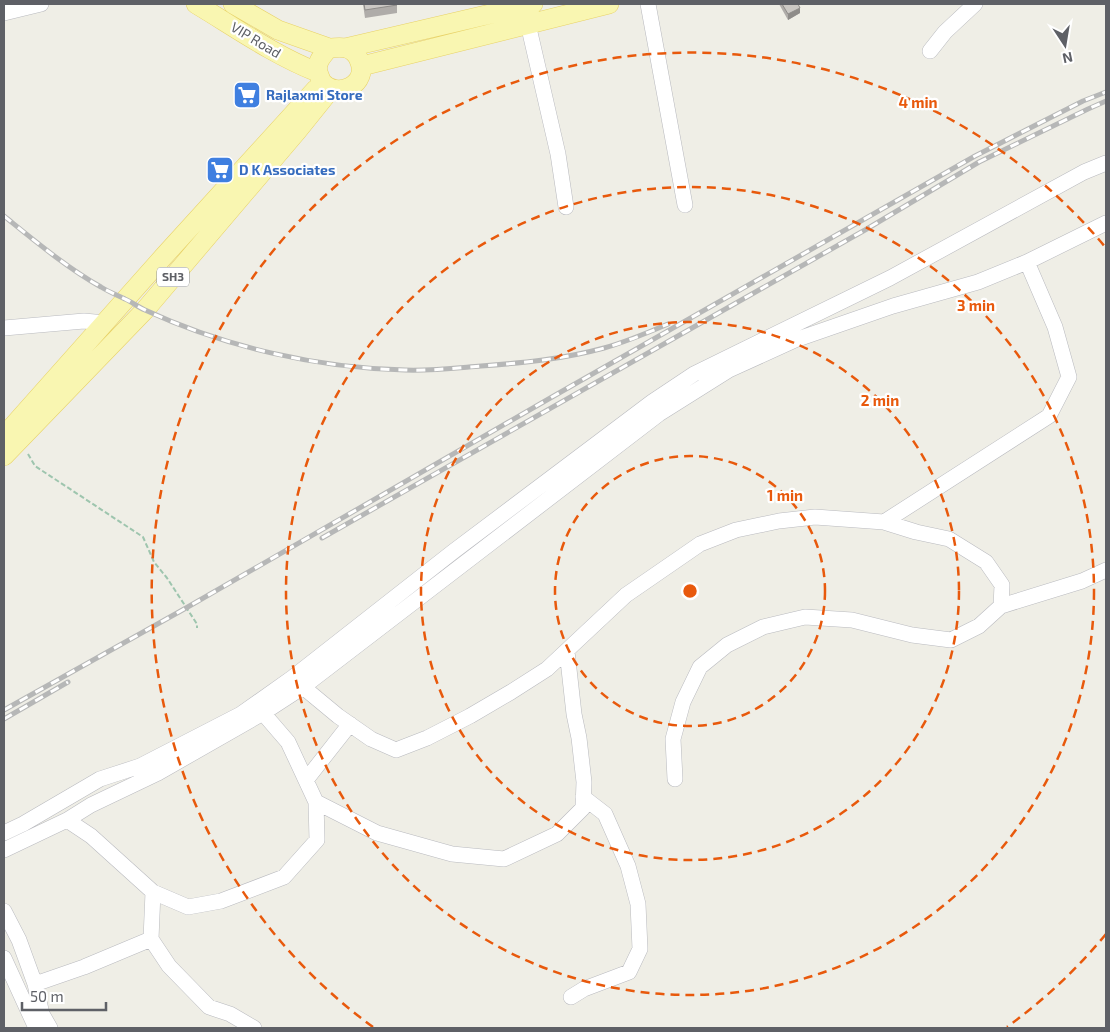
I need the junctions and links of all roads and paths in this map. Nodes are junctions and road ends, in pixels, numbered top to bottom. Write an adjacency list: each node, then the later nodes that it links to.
1 (41, 4): 8 (street)
2 (196, 4): 13 (main road, VIP Road)
3 (232, 4): 10 (main road, VIP Road)
4 (532, 4): 10 (main road)
5 (609, 4): 9 (main road)
6 (648, 4): 15 (street)
7 (975, 4): 11 (street)
8 (4, 13)
9 (528, 24): 12 (main road); 16 (street)
10 (337, 48): 12 (main road); 13 (main road)
11 (930, 51)
12 (362, 66): 13 (main road)
13 (324, 81): 19 (main road, SH3); 23 (main road, SH3)
14 (1106, 163): 39 (street)
15 (685, 205)
16 (566, 207)
17 (1106, 223): 18 (street)
18 (1026, 262): 24 (street); 31 (street)
19 (105, 323): 20 (street); 21 (main road, SH3)
20 (4, 328)
21 (4, 436)
22 (26, 450): 26 (path)
23 (4, 456)
24 (884, 522): 28 (street); 30 (street)
25 (1106, 570): 28 (street)
26 (176, 591): 27 (path); 29 (path)
27 (172, 595)
28 (1001, 606): 34 (street)
29 (197, 628)
30 (567, 650): 33 (street); 36 (street)
31 (303, 688): 32 (street); 33 (street)
32 (263, 713): 35 (street); 38 (street)
33 (350, 724): 35 (street)
34 (675, 779)
35 (306, 780): 37 (street)
36 (583, 797): 37 (street); 46 (street)
37 (316, 802): 41 (street)
38 (67, 820): 40 (street); 41 (street)
39 (4, 833)
40 (4, 850)
41 (153, 892): 43 (street)
42 (4, 911): 45 (street)
43 (150, 939): 45 (street); 49 (street)
44 (4, 958): 47 (street)
45 (35, 984): 48 (street)
46 (571, 997)
47 (36, 1028)
48 (50, 1028)
49 (254, 1028)

